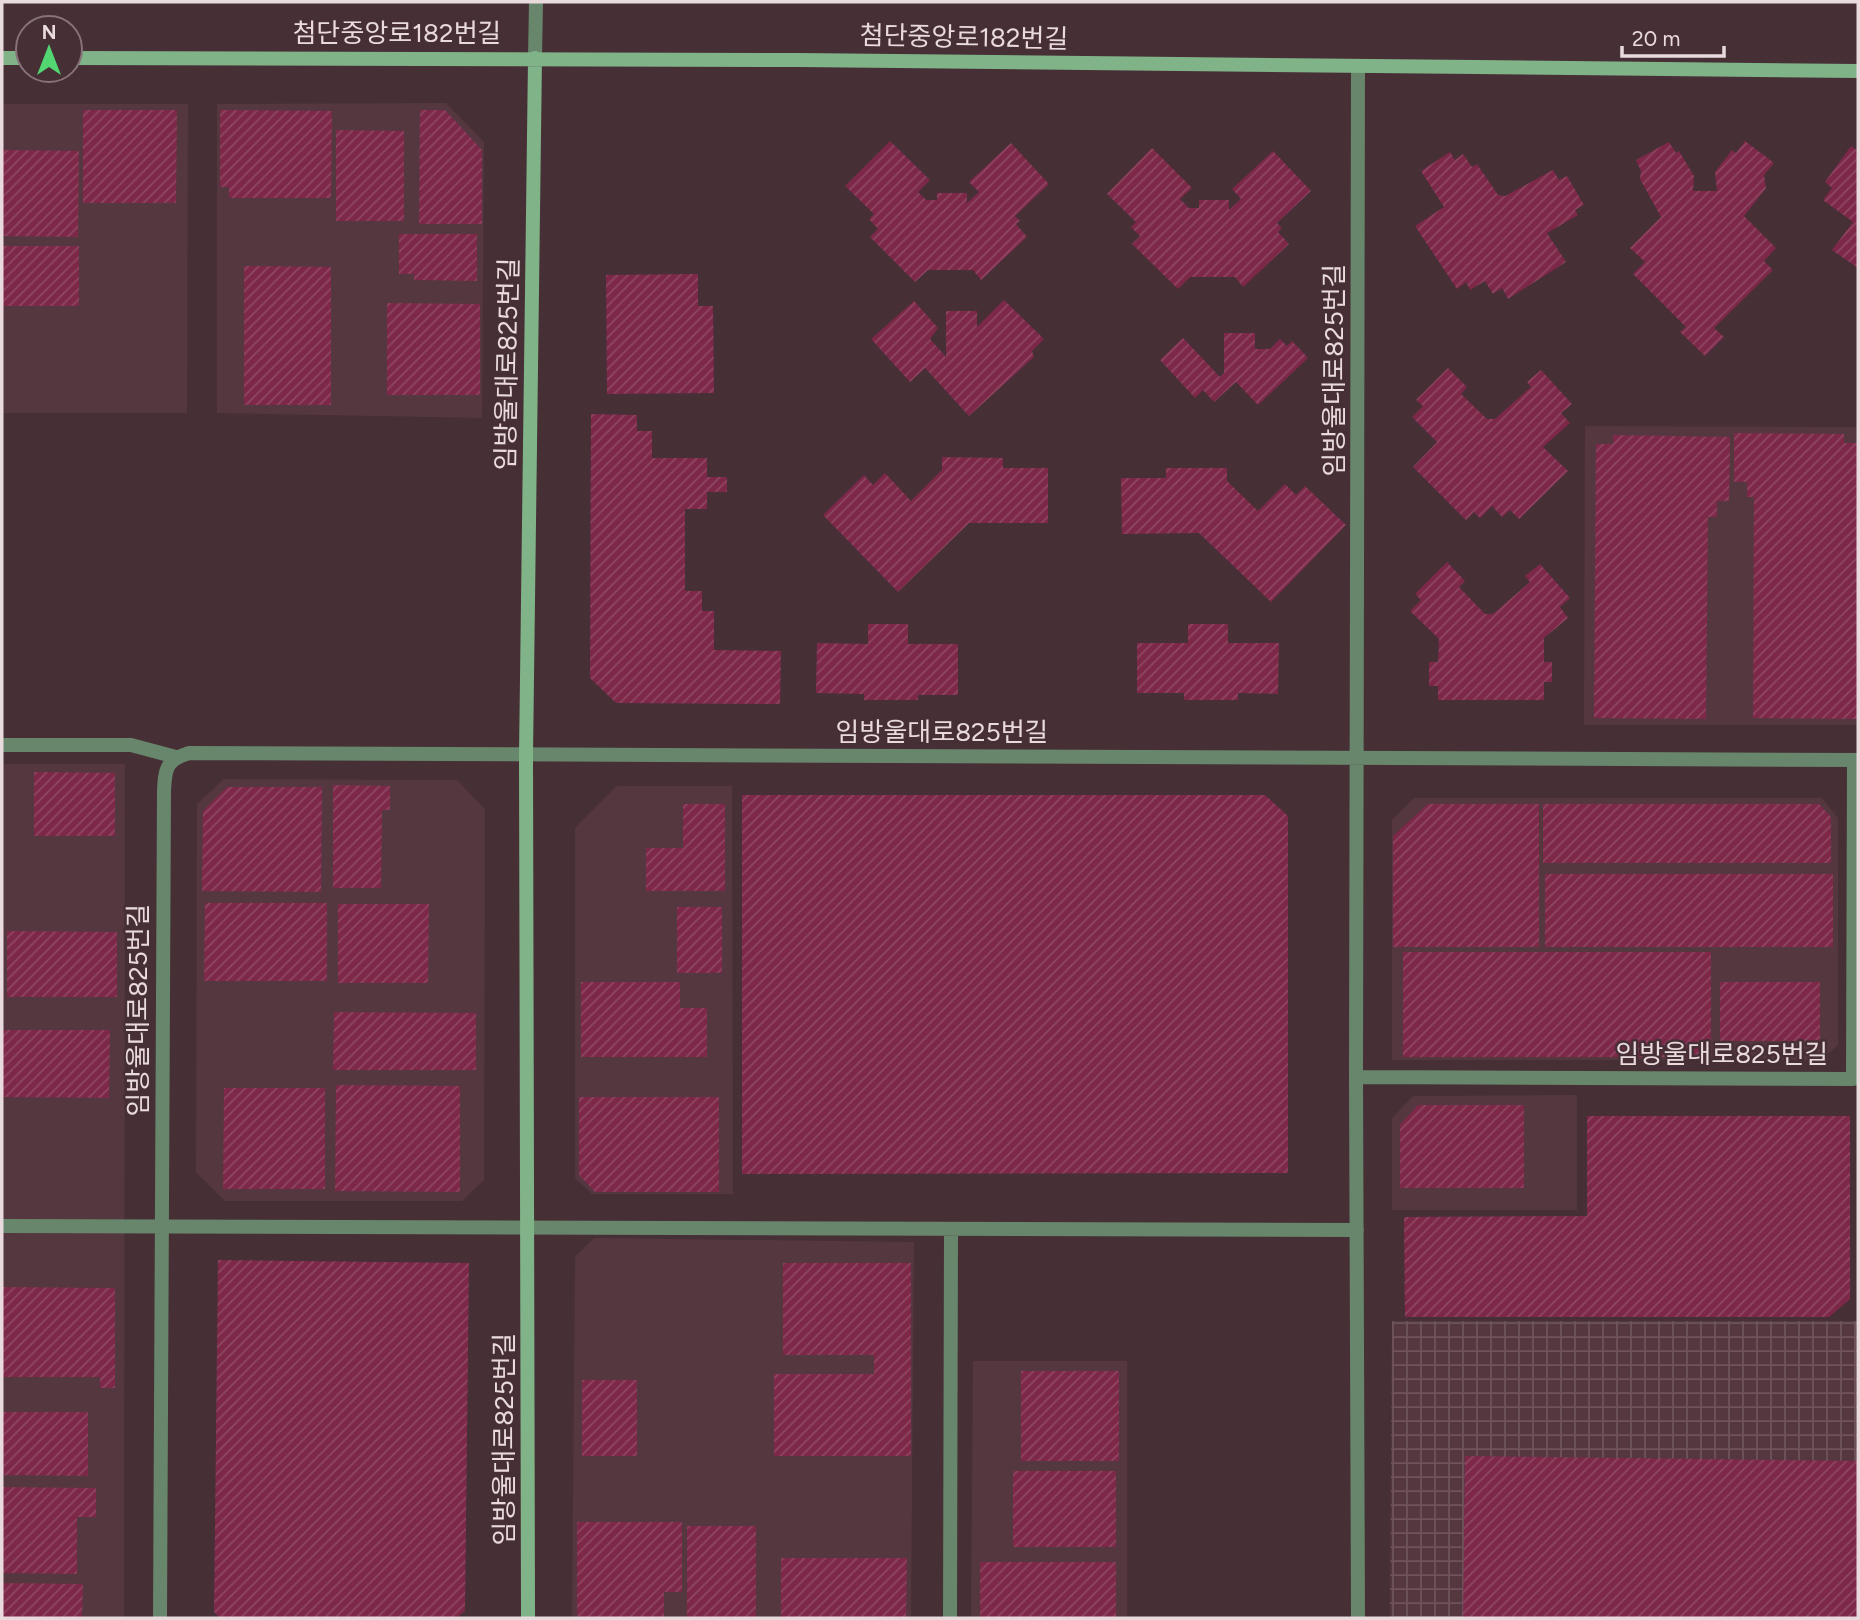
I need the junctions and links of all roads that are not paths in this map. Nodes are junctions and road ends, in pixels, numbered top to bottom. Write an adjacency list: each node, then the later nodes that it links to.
1 (536, 2): 3 (street)
2 (84, 58): 3 (street, 첨단중앙로182번길)
3 (535, 58): 4 (street, 첨단중앙로182번길); 7 (street, 임방울대로825번길)
4 (1358, 66): 5 (street, 첨단중앙로182번길); 9 (street, 임방울대로825번길)
5 (1858, 71)
6 (2, 745): 8 (street)
7 (526, 755): 8 (street, 임방울대로825번길); 9 (street, 임방울대로825번길); 14 (street, 임방울대로825번길)
8 (176, 757): 13 (street, 임방울대로825번길)
9 (1359, 758): 10 (street, 임방울대로825번길); 11 (street, 임방울대로825번길)
10 (1856, 761): 11 (street, 임방울대로825번길)
11 (1356, 1077): 16 (street, 임방울대로825번길)
12 (2, 1226): 13 (street)
13 (162, 1226): 14 (street); 17 (street, 임방울대로825번길)
14 (529, 1226): 15 (street); 18 (street, 임방울대로825번길)
15 (951, 1228): 16 (street); 19 (street)
16 (1357, 1230): 20 (street, 임방울대로825번길)
17 (160, 1618)
18 (528, 1618)
19 (950, 1618)
20 (1358, 1618)

